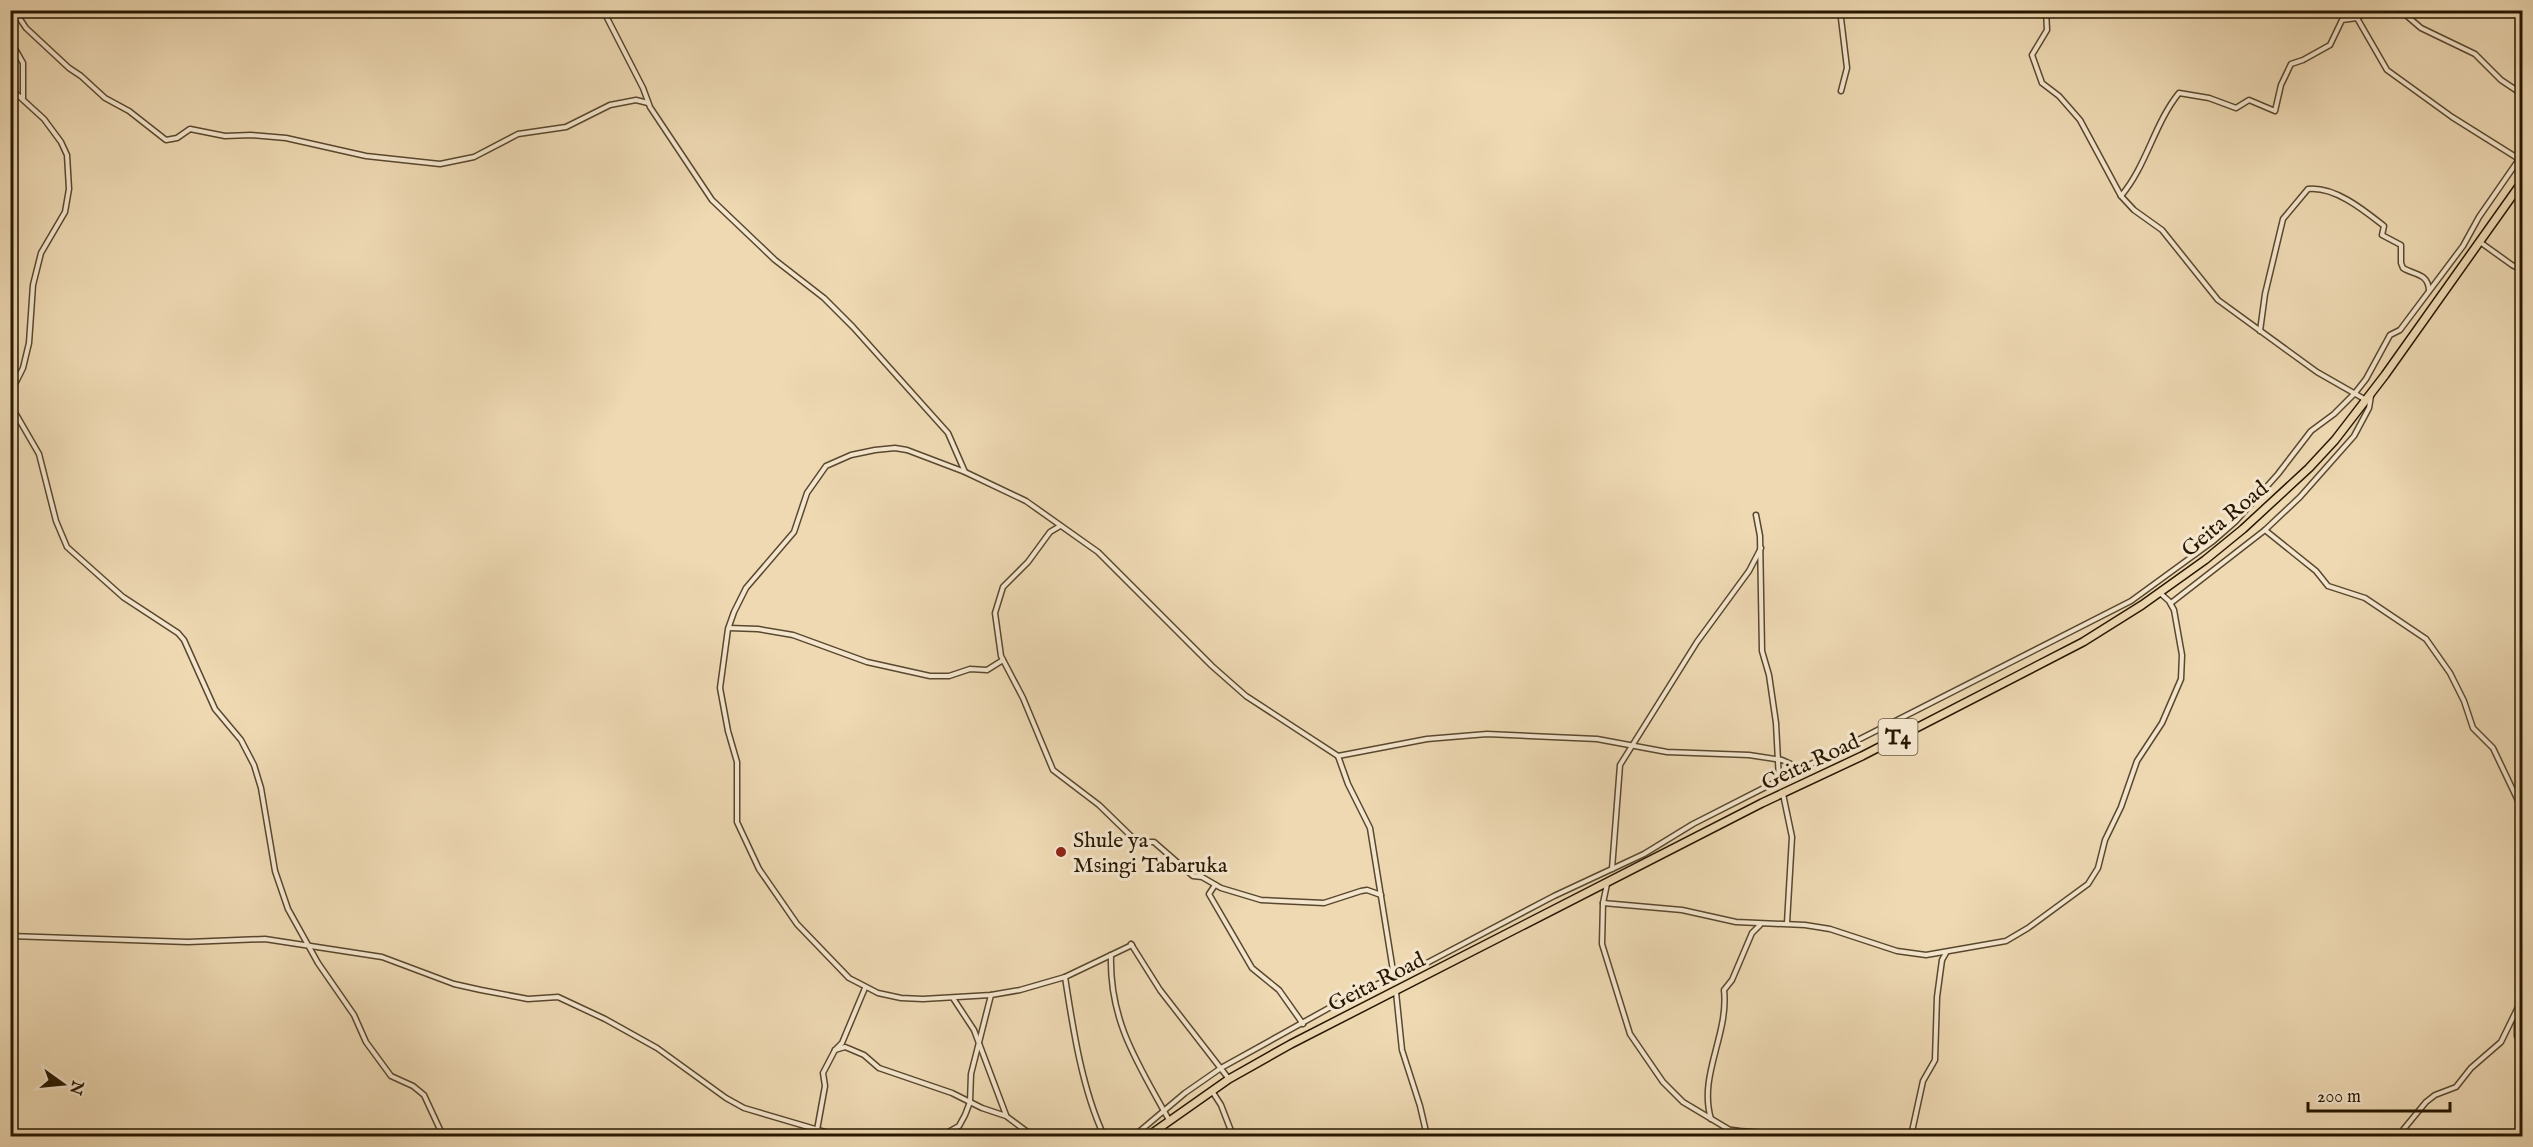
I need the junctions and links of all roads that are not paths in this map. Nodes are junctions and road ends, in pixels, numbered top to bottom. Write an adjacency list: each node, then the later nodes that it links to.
1 (14, 10): 15 (street)
2 (603, 10): 15 (street)
3 (1840, 10): 12 (street)
4 (2046, 10): 18 (street)
5 (2369, 10): 9 (street)
6 (2400, 10): 13 (street)
7 (2506, 10): 8 (street)
8 (2523, 16)
9 (2357, 18): 16 (street); 18 (street)
10 (10, 40): 14 (street)
11 (10, 88): 14 (street)
12 (1841, 91)
13 (2523, 94)
14 (23, 99): 23 (street)
15 (648, 103): 28 (street)
16 (2521, 157): 21 (street)
17 (2523, 182): 19 (highway, Geita Road / T4)
18 (2121, 196): 22 (street)
19 (2480, 242): 20 (street); 25 (highway, Geita Road / T4)
20 (2523, 270)
21 (2429, 291): 22 (street); 24 (street)
22 (2260, 331): 24 (street)
23 (10, 393)
24 (2355, 393): 26 (street); 40 (street)
25 (2371, 394): 26 (highway, Geita Road / T4); 31 (street)
26 (2366, 401): 33 (highway, Geita Road / T4)
27 (10, 404): 52 (street)
28 (965, 472): 30 (street); 35 (street)
29 (1756, 515): 32 (street)
30 (1061, 525): 36 (street); 38 (street)
31 (2265, 530): 34 (street); 43 (street)
32 (1761, 548): 37 (street); 39 (street)
33 (2159, 593): 34 (street); 42 (highway, Geita Road / T4)
34 (2171, 603): 53 (street)
35 (728, 629): 36 (street); 57 (street)
36 (1003, 660): 46 (street)
37 (1632, 745): 38 (street); 39 (street); 44 (street)
38 (1338, 756): 47 (street)
39 (1778, 759): 40 (street); 41 (street)
40 (1803, 770): 41 (street)
41 (1779, 780): 44 (street)
42 (1783, 794): 45 (highway, Geita Road / T4); 49 (street)
43 (2523, 809)
44 (1612, 869): 56 (street)
45 (1607, 883): 48 (street); 58 (highway, Geita Road / T4)
46 (1215, 885): 47 (street); 63 (street)
47 (1381, 895): 56 (street)
48 (1603, 903): 50 (street); 73 (street)
49 (1787, 923): 50 (street); 53 (street)
50 (1760, 924): 73 (street)
51 (10, 936): 52 (street)
52 (309, 946): 75 (street); 78 (street)
53 (1946, 952): 88 (street)
54 (1111, 955): 55 (street); 67 (street); 71 (street)
55 (1065, 977): 59 (street); 82 (street)
56 (1394, 977): 63 (street)
57 (865, 988): 60 (street); 65 (street)
58 (1396, 992): 68 (highway, Geita Road / T4); 86 (street)
59 (991, 995): 60 (street); 64 (street)
60 (953, 998): 64 (street)
61 (2523, 999): 62 (street)
62 (2518, 1007): 66 (street); 89 (street)
63 (1303, 1023): 67 (street)
64 (978, 1044): 70 (street); 72 (street)
65 (835, 1050): 70 (street); 75 (street)
66 (2523, 1051)
67 (1221, 1068): 68 (street); 71 (street)
68 (1229, 1079): 69 (highway, Geita Road / T4)
69 (1212, 1091): 74 (highway, Geita Road / T4); 85 (street)
70 (970, 1102): 72 (street); 80 (street)
71 (1164, 1111): 74 (street); 83 (street)
72 (1006, 1116): 81 (street)
73 (1711, 1119): 76 (street)
74 (1169, 1120): 84 (highway, Geita Road / T4)
75 (817, 1130): 79 (street)
76 (1731, 1130): 77 (street); 87 (street)
77 (1778, 1135)
78 (443, 1137)
79 (839, 1137)
80 (941, 1137)
81 (1033, 1137)
82 (1104, 1137)
83 (1134, 1137)
84 (1148, 1137)
85 (1233, 1137)
86 (1427, 1137)
87 (1740, 1137)
88 (1911, 1137)
89 (2398, 1137)

